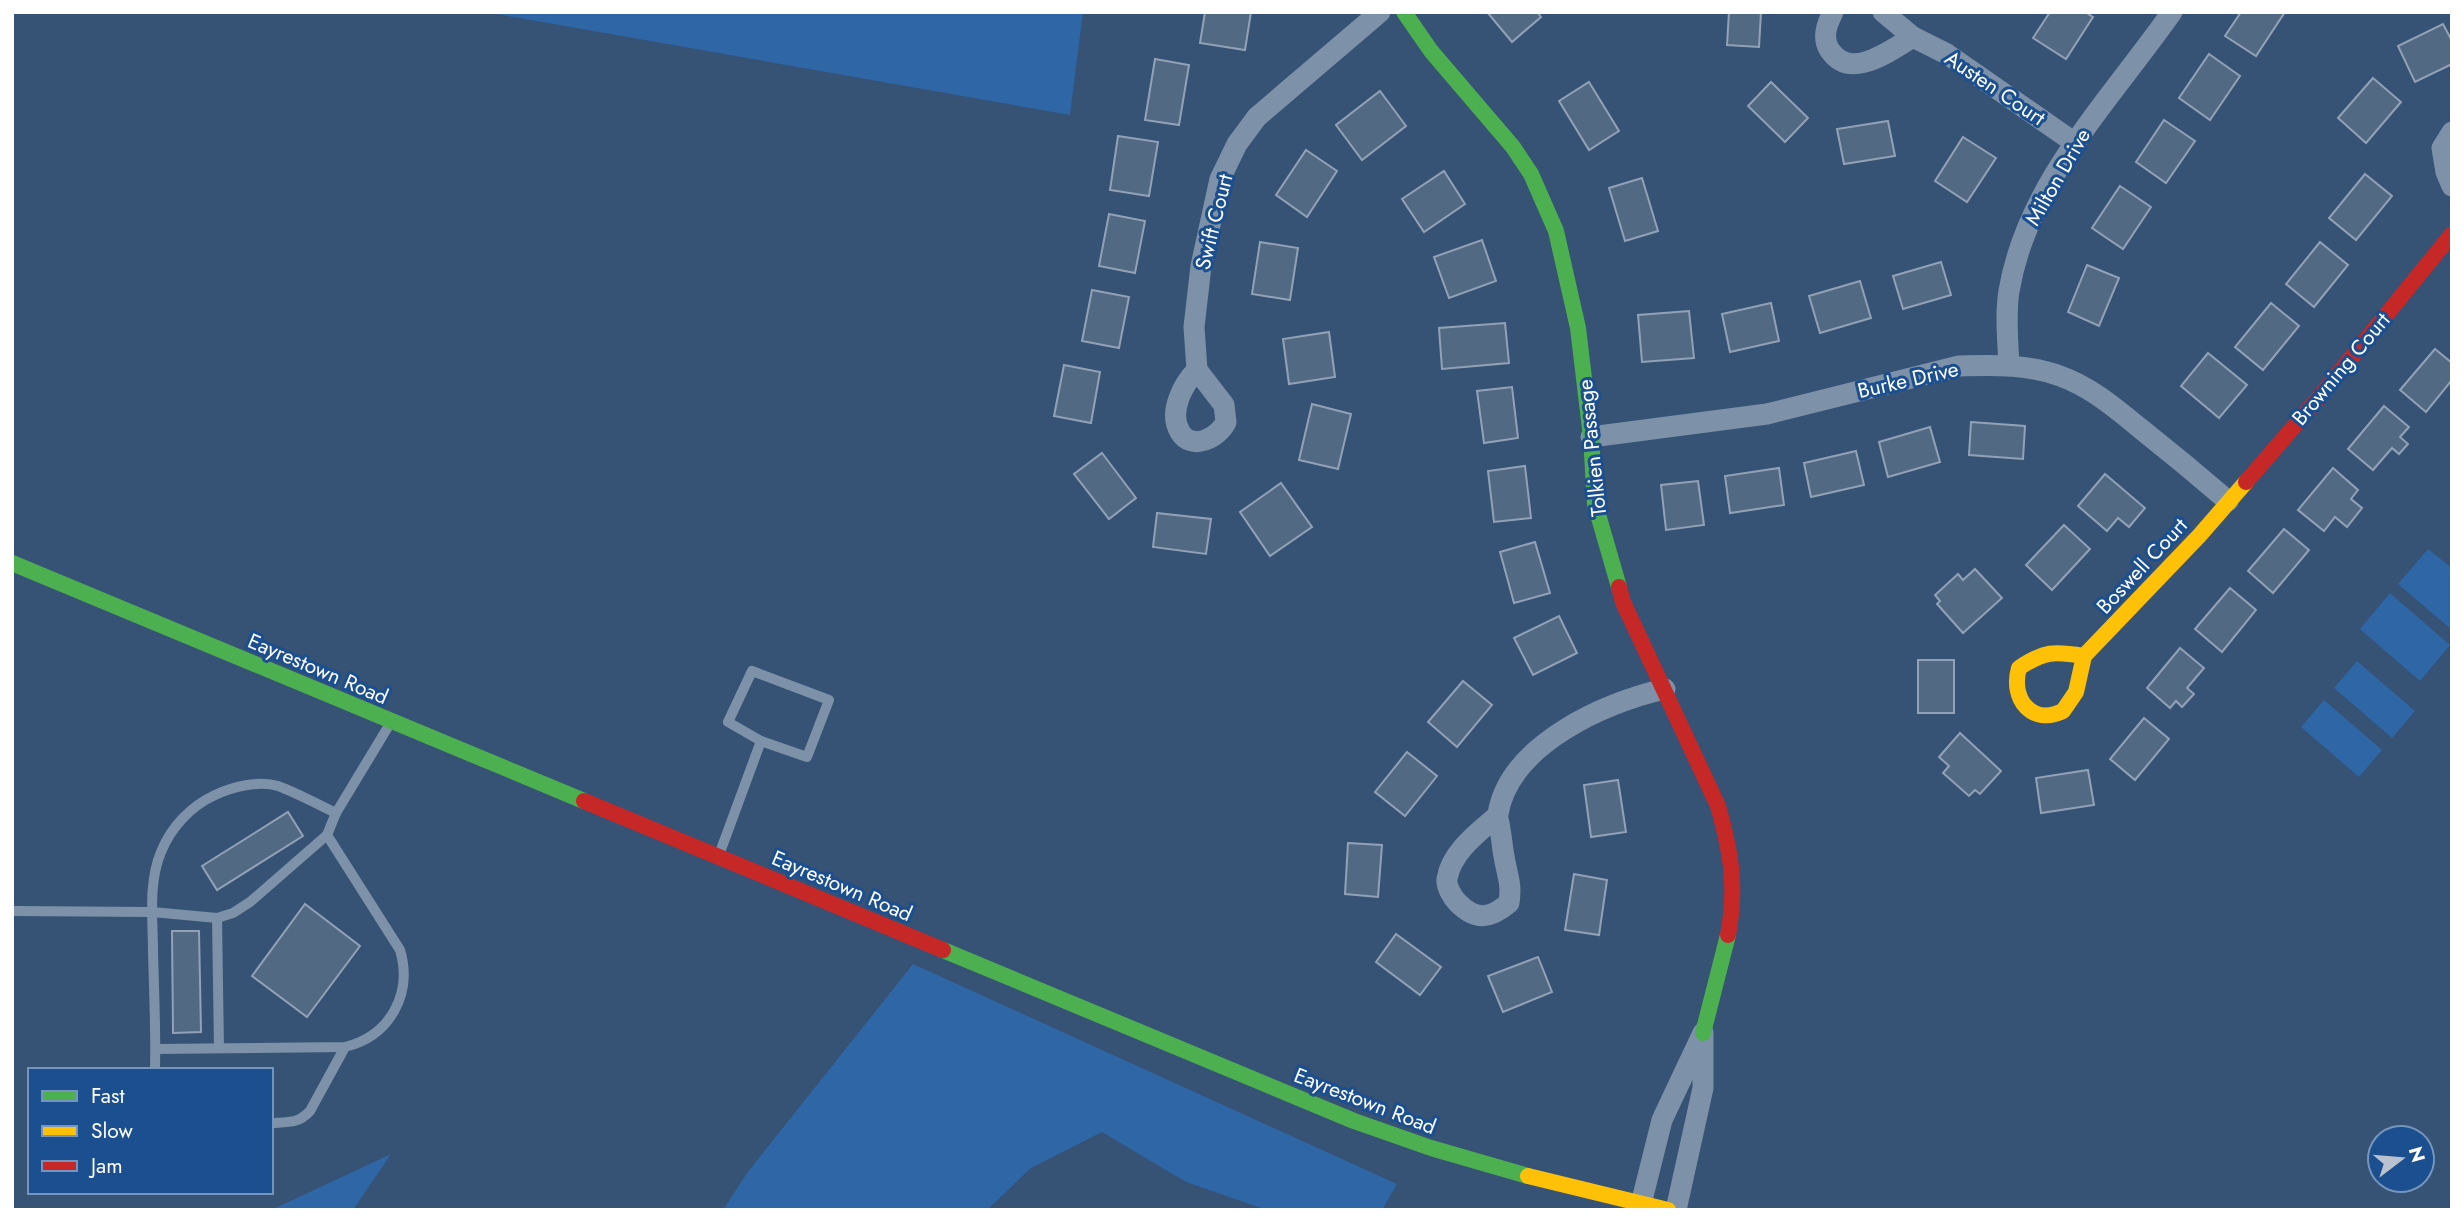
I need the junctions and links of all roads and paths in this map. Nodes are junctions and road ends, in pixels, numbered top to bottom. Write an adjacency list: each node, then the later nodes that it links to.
1 (1380, 12): 12 (street, Swift Court)
2 (1404, 12): 13 (street, Tolkien Passage)
3 (1833, 12): 6 (street)
4 (1883, 12): 6 (street, Austen Court)
5 (2172, 12): 8 (street, Milton Drive)
6 (1913, 37): 8 (street, Austen Court)
7 (2452, 132): 9 (street)
8 (2075, 143): 11 (street, Milton Drive)
9 (2452, 186)
10 (2452, 234): 14 (street, Browning Court)
11 (2009, 366): 13 (street, Burke Drive); 14 (street, Burke Drive)
12 (1197, 370)
13 (1591, 437): 17 (street, Tolkien Passage)
14 (2228, 501): 16 (street, Boswell Court)
15 (12, 563): 18 (street, Eayrestown Road)
16 (2084, 656): 16 (street)
17 (1665, 689): 21 (street); 27 (street, Tolkien Passage)
18 (391, 722): 20 (lane); 23 (street, Eayrestown Road)
19 (761, 741): 19 (lane); 23 (lane)
20 (336, 813): 22 (lane); 25 (lane)
21 (1497, 816)
22 (327, 835): 26 (lane); 28 (lane)
23 (718, 858): 33 (street, Eayrestown Road)
24 (12, 911): 25 (lane)
25 (152, 912): 26 (lane); 30 (lane)
26 (217, 918): 29 (lane)
27 (1703, 1033): 33 (street, Tolkien Passage); 35 (street, Tolkien Passage)
28 (345, 1047): 29 (lane); 32 (lane)
29 (219, 1048): 30 (lane)
30 (156, 1049): 31 (lane)
31 (155, 1068)
32 (273, 1123)
33 (1641, 1204): 34 (street, Eayrestown Road)
34 (1668, 1210)
35 (1676, 1210)

